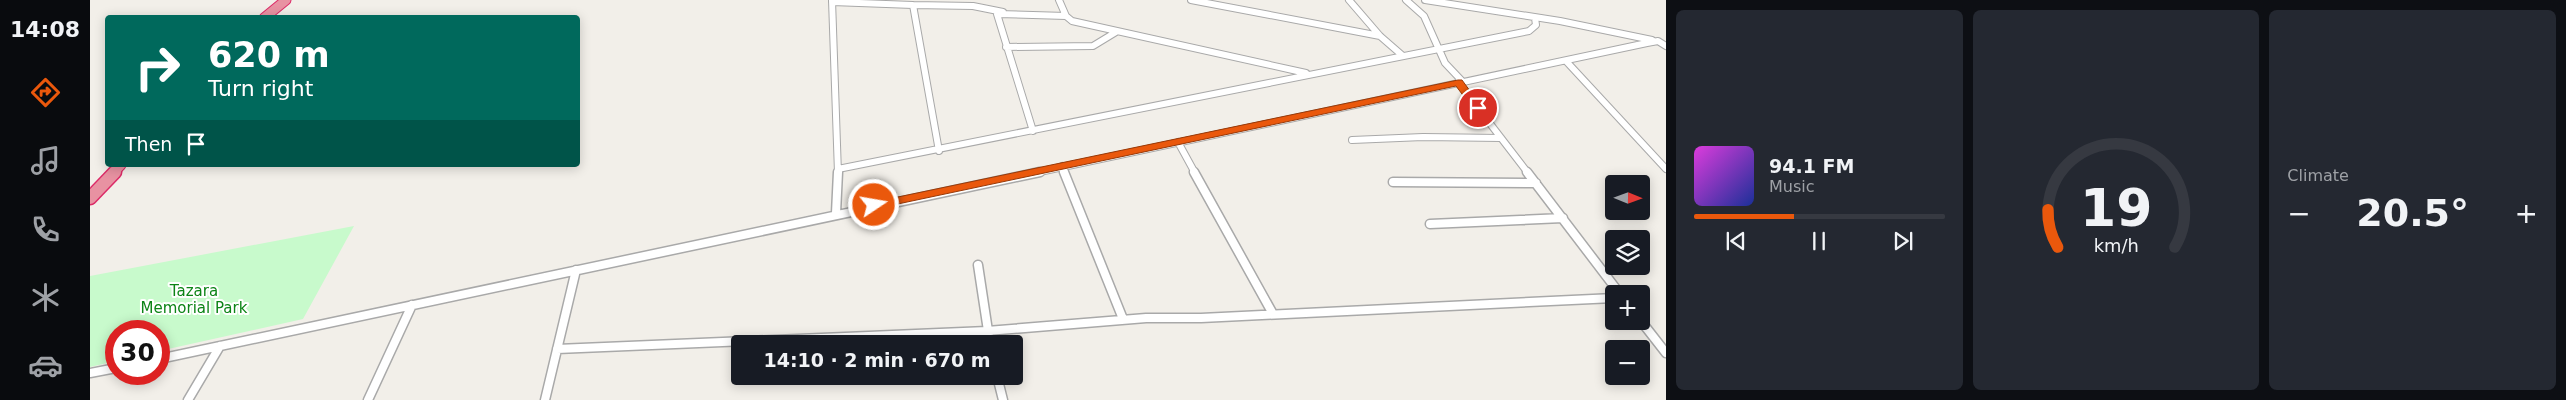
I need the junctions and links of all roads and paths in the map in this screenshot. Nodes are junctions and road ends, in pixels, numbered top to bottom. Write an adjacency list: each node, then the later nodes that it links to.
1 (286, 0): 10 (highway)
2 (1059, 0): 11 (street)
3 (1191, 0): 14 (street)
4 (1349, 0): 14 (street)
5 (1406, 0): 17 (street)
6 (1425, 0): 12 (street)
7 (832, 1): 8 (street); 29 (street)
8 (913, 5): 9 (street); 26 (street)
9 (1003, 12): 11 (street); 16 (street)
10 (268, 15)
11 (1066, 16): 13 (street)
12 (1535, 18): 15 (street); 17 (street)
13 (1116, 32): 16 (street); 20 (street)
14 (1380, 36): 18 (street)
15 (1663, 44): 19 (street)
16 (1006, 47): 22 (street)
17 (1437, 50): 18 (street); 21 (street)
18 (1403, 56): 20 (street)
19 (1566, 61): 21 (street); 30 (street)
20 (1310, 74): 22 (street)
21 (1461, 82): 23 (street); 25 (street)
22 (1033, 131): 26 (street)
23 (1501, 138): 24 (street); 32 (street)
24 (1352, 140)
25 (1178, 142): 27 (street); 42 (street)
26 (939, 151): 29 (street)
27 (1062, 166): 34 (street); 43 (street)
28 (119, 167): 33 (highway)
29 (838, 169): 34 (street)
30 (1666, 169)
31 (1393, 182): 32 (street)
32 (1536, 183): 35 (street)
33 (90, 198)
34 (836, 213): 38 (street)
35 (1563, 218): 36 (street); 39 (street)
36 (1430, 224)
37 (978, 265): 45 (street)
38 (576, 270): 41 (street); 48 (street)
39 (1613, 285)
40 (1605, 298): 42 (street)
41 (412, 305): 47 (street); 55 (street)
42 (1273, 314): 43 (street)
43 (1123, 319): 45 (street)
44 (1648, 330): 49 (street)
45 (986, 331): 46 (street); 48 (street)
46 (987, 335)
47 (220, 346): 50 (street); 54 (street)
48 (557, 350): 56 (street)
49 (1666, 353)
50 (170, 356)
51 (105, 370): 52 (street)
52 (90, 373)
53 (999, 385): 57 (street)
54 (188, 400)
55 (368, 400)
56 (545, 400)
57 (1002, 400)

